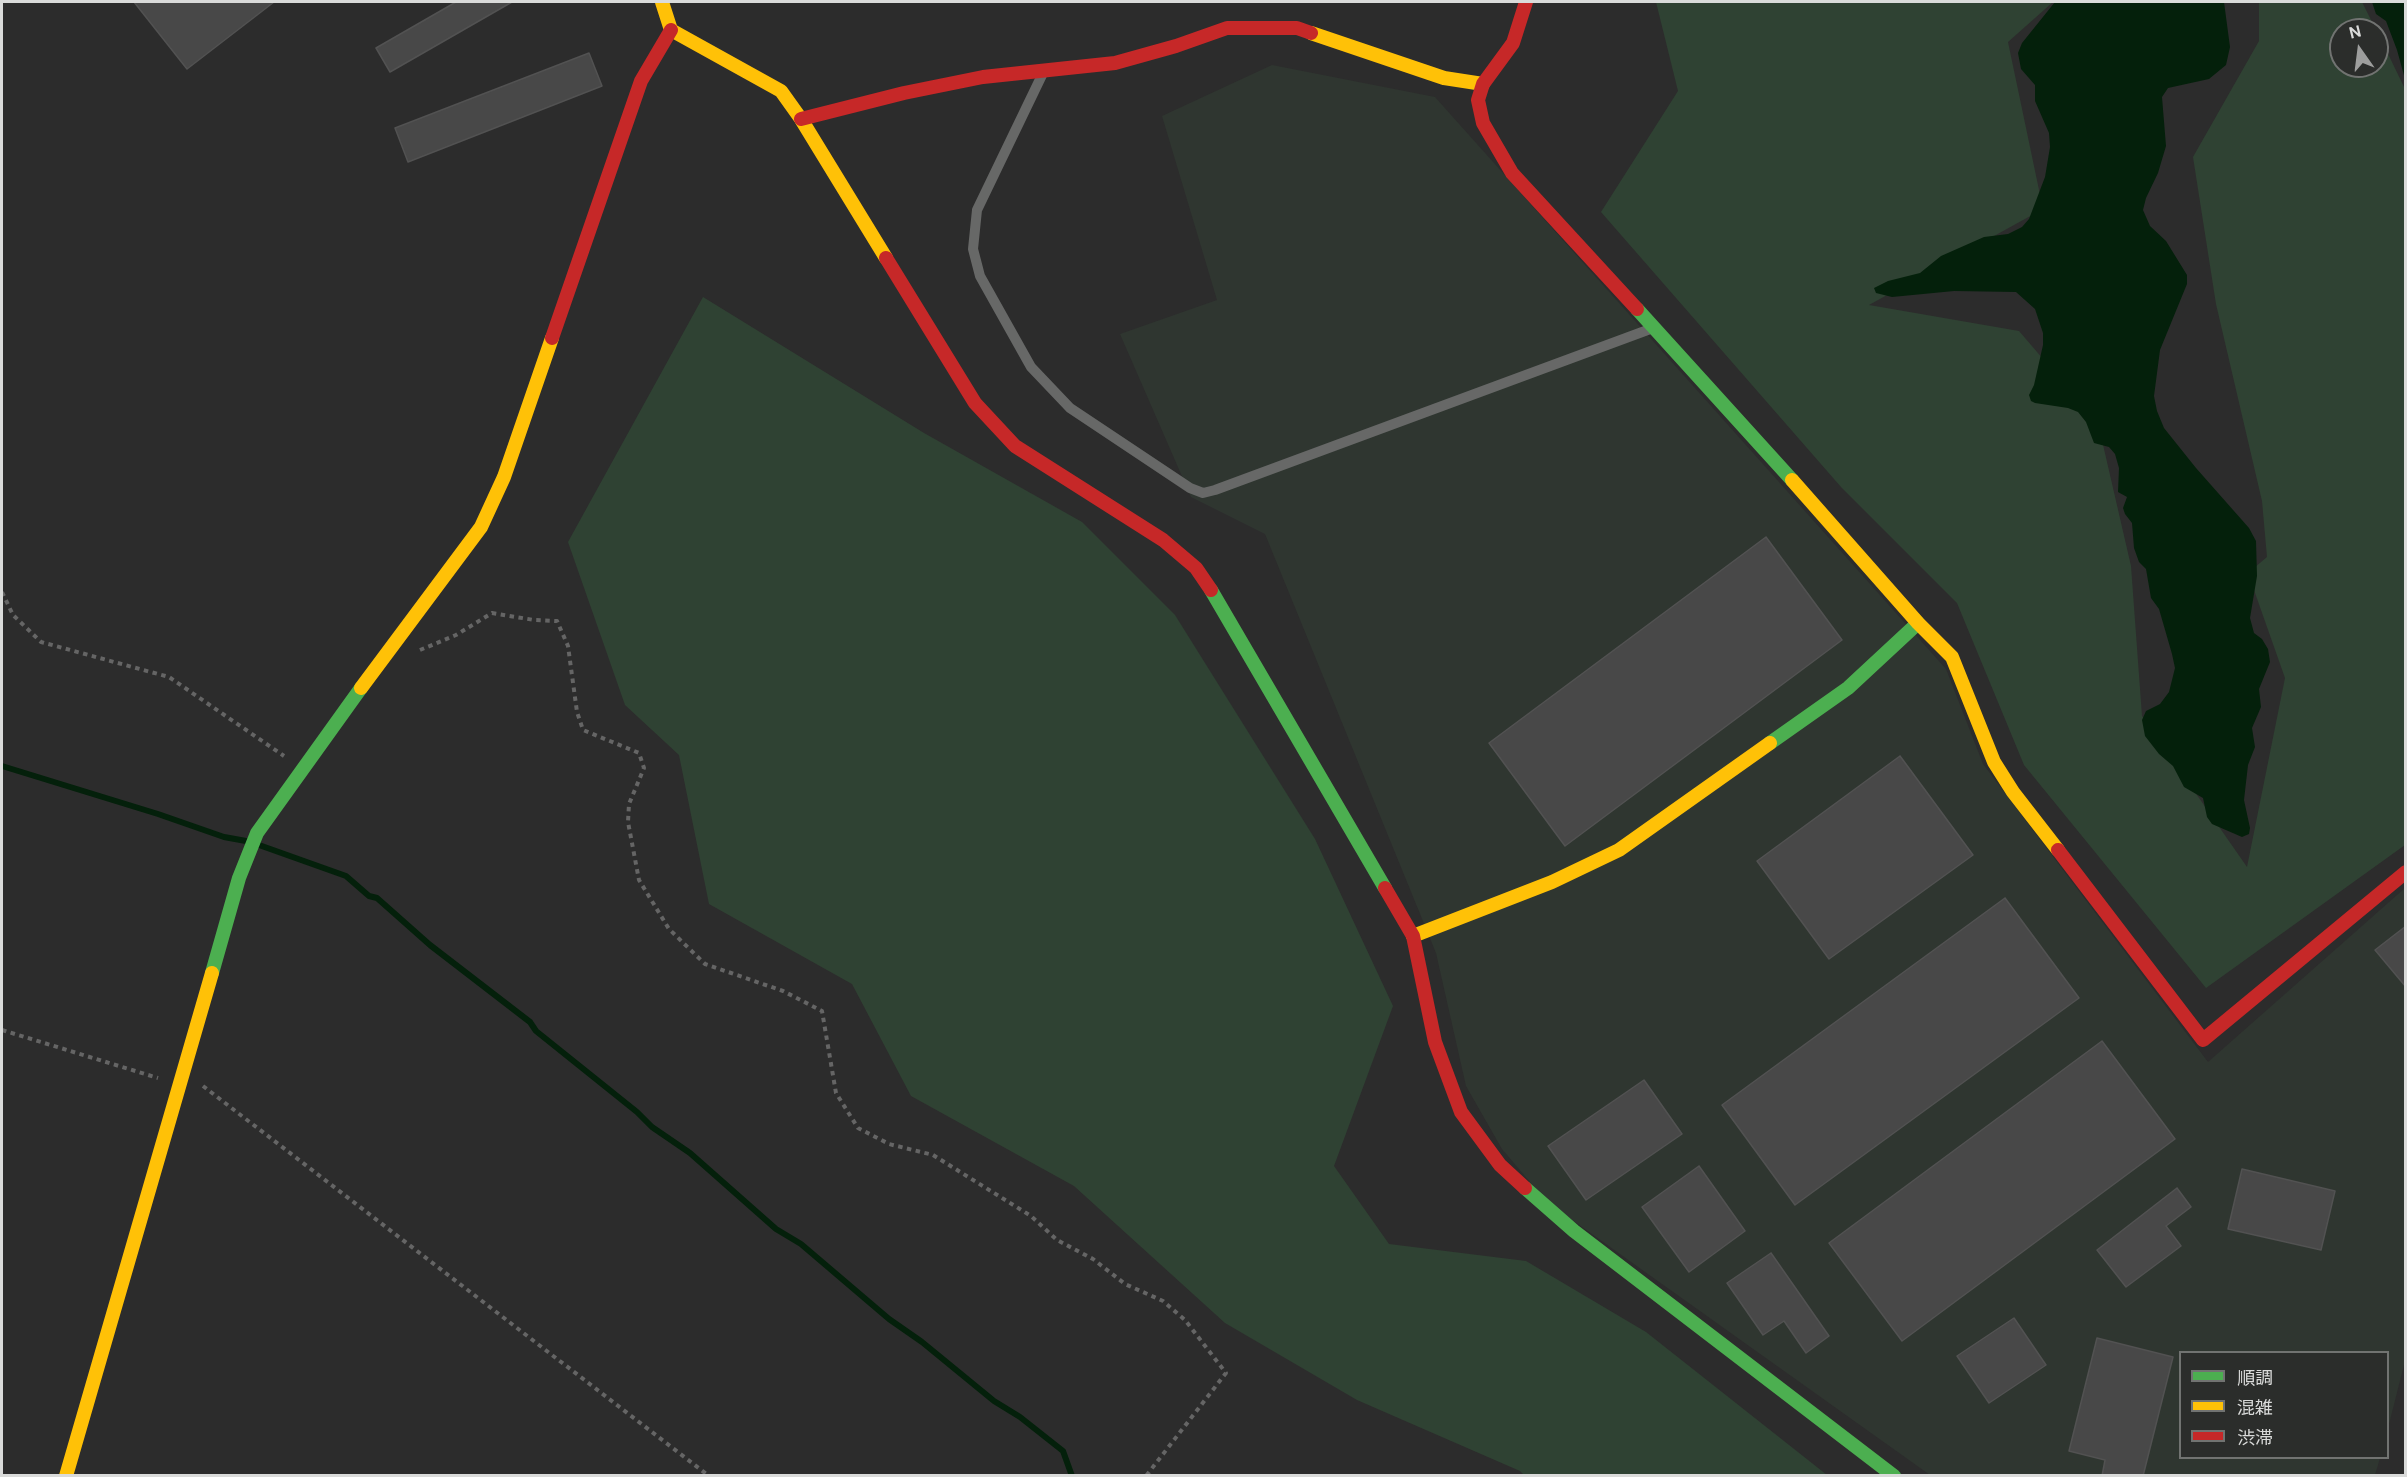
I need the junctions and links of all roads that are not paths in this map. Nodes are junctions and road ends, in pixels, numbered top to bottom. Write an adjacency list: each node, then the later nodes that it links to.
1 (662, 2): 3 (street)
2 (1526, 2): 5 (street)
3 (671, 30): 6 (street); 11 (street)
4 (1045, 70): 5 (street); 6 (street); 7 (lane)
5 (1483, 84): 7 (street)
6 (801, 119): 10 (street)
7 (1653, 328): 8 (street)
8 (1918, 623): 9 (street); 10 (street)
9 (2406, 872)
10 (1413, 936): 12 (street)
11 (66, 1476)
12 (1894, 1476)

